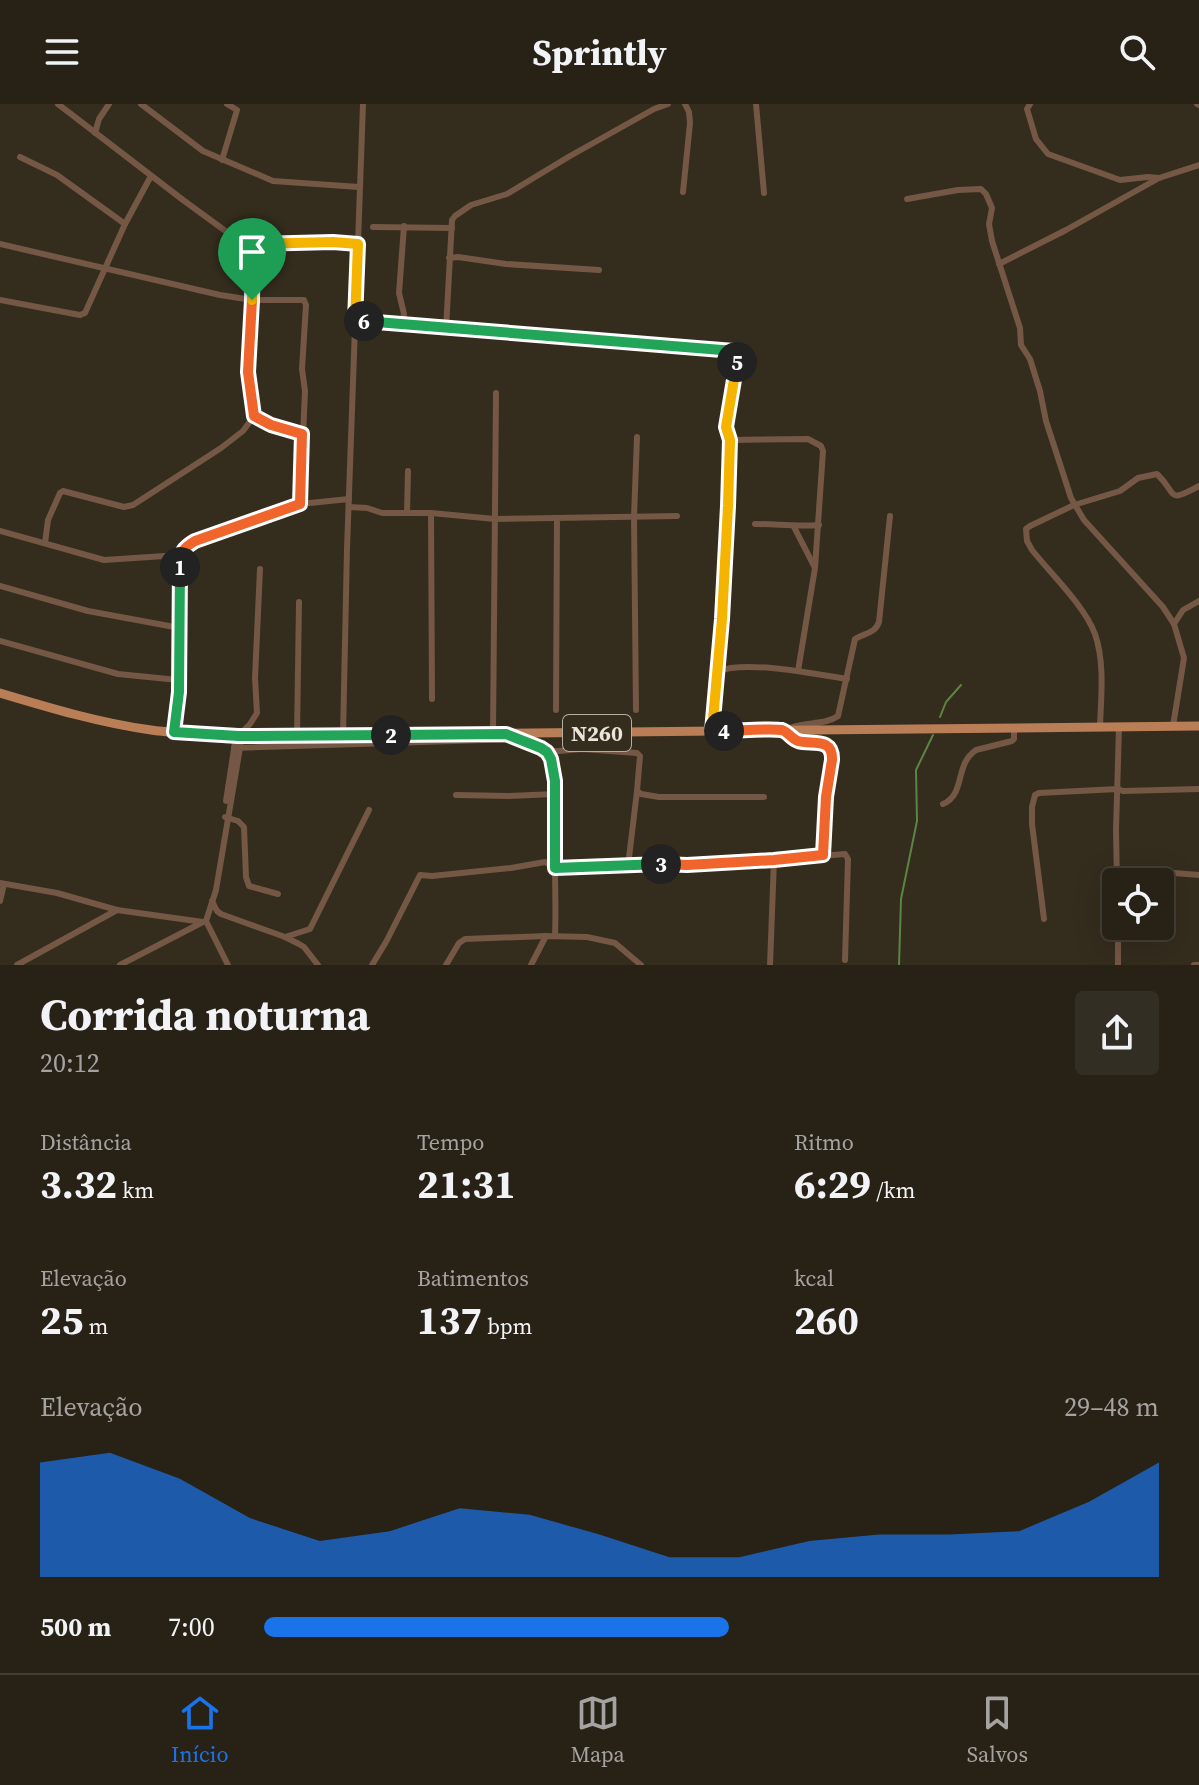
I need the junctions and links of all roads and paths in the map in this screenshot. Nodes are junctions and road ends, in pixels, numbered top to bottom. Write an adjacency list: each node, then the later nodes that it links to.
1 (58, 104): 11 (street)
2 (109, 104): 11 (street)
3 (141, 104): 13 (street)
4 (227, 104): 10 (street)
5 (363, 104): 17 (street)
6 (668, 104): 24 (street)
7 (685, 104): 18 (street)
8 (756, 104): 19 (street)
9 (1030, 104): 16 (street)
10 (239, 107): 13 (street)
11 (95, 133): 15 (street)
12 (20, 157): 21 (street)
13 (222, 160): 17 (street)
14 (1199, 165): 16 (street)
15 (151, 176): 21 (street); 26 (street)
16 (1159, 178): 29 (street)
17 (359, 187): 27 (street)
18 (683, 192)
19 (764, 193)
20 (907, 199): 29 (street)
21 (125, 224): 30 (street)
22 (404, 226): 23 (street); 24 (street); 35 (street)
23 (373, 227)
24 (452, 228): 28 (street)
25 (0, 244): 30 (street)
26 (253, 244): 27 (street); 33 (street)
27 (358, 244): 34 (street)
28 (449, 258): 31 (street); 36 (street)
29 (999, 264): 46 (street)
30 (105, 267): 32 (street); 33 (street)
31 (599, 270)
32 (0, 300)
33 (252, 300): 38 (street); 39 (street)
34 (355, 321): 35 (street); 44 (street)
35 (402, 325): 36 (street)
36 (446, 329): 41 (street)
37 (496, 393): 54 (street)
38 (254, 416): 39 (street); 59 (street)
39 (302, 434): 45 (street)
40 (637, 437): 52 (street)
41 (730, 440): 56 (street); 69 (street)
42 (408, 471): 48 (street)
43 (1199, 486): 46 (street)
44 (349, 499): 45 (street); 47 (street)
45 (300, 504): 60 (street)
46 (1074, 505): 66 (street); 79 (street)
47 (349, 507): 48 (street); 89 (street)
48 (407, 513): 49 (street)
49 (431, 513): 54 (street); 74 (street)
50 (677, 516): 52 (street)
51 (890, 516): 71 (street)
52 (634, 517): 53 (street); 76 (street)
53 (557, 518): 54 (street); 75 (street)
54 (495, 519): 85 (street)
55 (755, 524): 57 (street)
56 (819, 525): 57 (street); 61 (street)
57 (794, 527): 61 (street)
58 (0, 531): 59 (street)
59 (45, 543): 60 (street)
60 (180, 555): 67 (street)
61 (815, 568): 70 (street)
62 (260, 569): 87 (street)
63 (0, 586): 67 (street)
64 (1199, 601): 66 (street)
65 (299, 602): 88 (street)
66 (1174, 624): 77 (street)
67 (180, 628): 72 (street)
68 (0, 641): 72 (street)
69 (718, 671): 70 (street); 83 (street)
70 (798, 671): 71 (street)
71 (847, 679): 82 (street)
72 (178, 680): 84 (street)
73 (0, 693): 84 (main road, N260)
74 (432, 699)
75 (556, 710)
76 (636, 710)
77 (1173, 726): 78 (main road, N260); 80 (main road, N260)
78 (1199, 726)
79 (1100, 727): 80 (main road, N260); 81 (main road, N260)
80 (1119, 727): 93 (street)
81 (1014, 728): 82 (main road, N260); 99 (street)
82 (785, 730): 83 (main road, N260); 102 (street)
83 (712, 731): 86 (main road, N260)
84 (174, 732): 87 (main road, N260)
85 (493, 734): 86 (main road, N260); 89 (main road, N260)
86 (506, 734): 90 (street)
87 (239, 736): 88 (main road, N260); 91 (street)
88 (297, 736): 89 (main road, N260)
89 (343, 736)
90 (520, 739): 91 (street); 92 (street)
91 (237, 748): 101 (street)
92 (547, 752): 95 (street); 96 (street)
93 (1118, 789): 94 (street); 106 (street); 114 (street)
94 (1199, 789)
95 (637, 791): 98 (street); 104 (street)
96 (555, 794): 97 (street); 105 (street)
97 (456, 795)
98 (764, 797)
99 (943, 804)
100 (369, 810): 118 (street)
101 (226, 817): 110 (street); 111 (street)
102 (823, 855): 103 (street); 120 (street)
103 (774, 860): 104 (street); 129 (street)
104 (628, 866): 105 (street)
105 (555, 868): 117 (street); 125 (street)
106 (1117, 868)
107 (1174, 873): 108 (street)
108 (1199, 875)
109 (2, 884): 112 (street); 113 (street)
110 (278, 894)
111 (212, 899): 115 (street); 118 (street)
112 (0, 901)
113 (117, 910): 115 (street); 121 (street)
114 (1044, 919)
115 (204, 921): 122 (street); 123 (street)
116 (546, 936): 117 (street); 126 (street); 127 (street)
117 (555, 936): 128 (street)
118 (285, 937): 124 (street)
119 (1118, 940): 130 (street)
120 (845, 960)
121 (17, 965)
122 (120, 965)
123 (228, 965)
124 (318, 965)
125 (372, 965)
126 (446, 965)
127 (531, 965)
128 (641, 965)
129 (770, 965)
130 (1118, 965)

